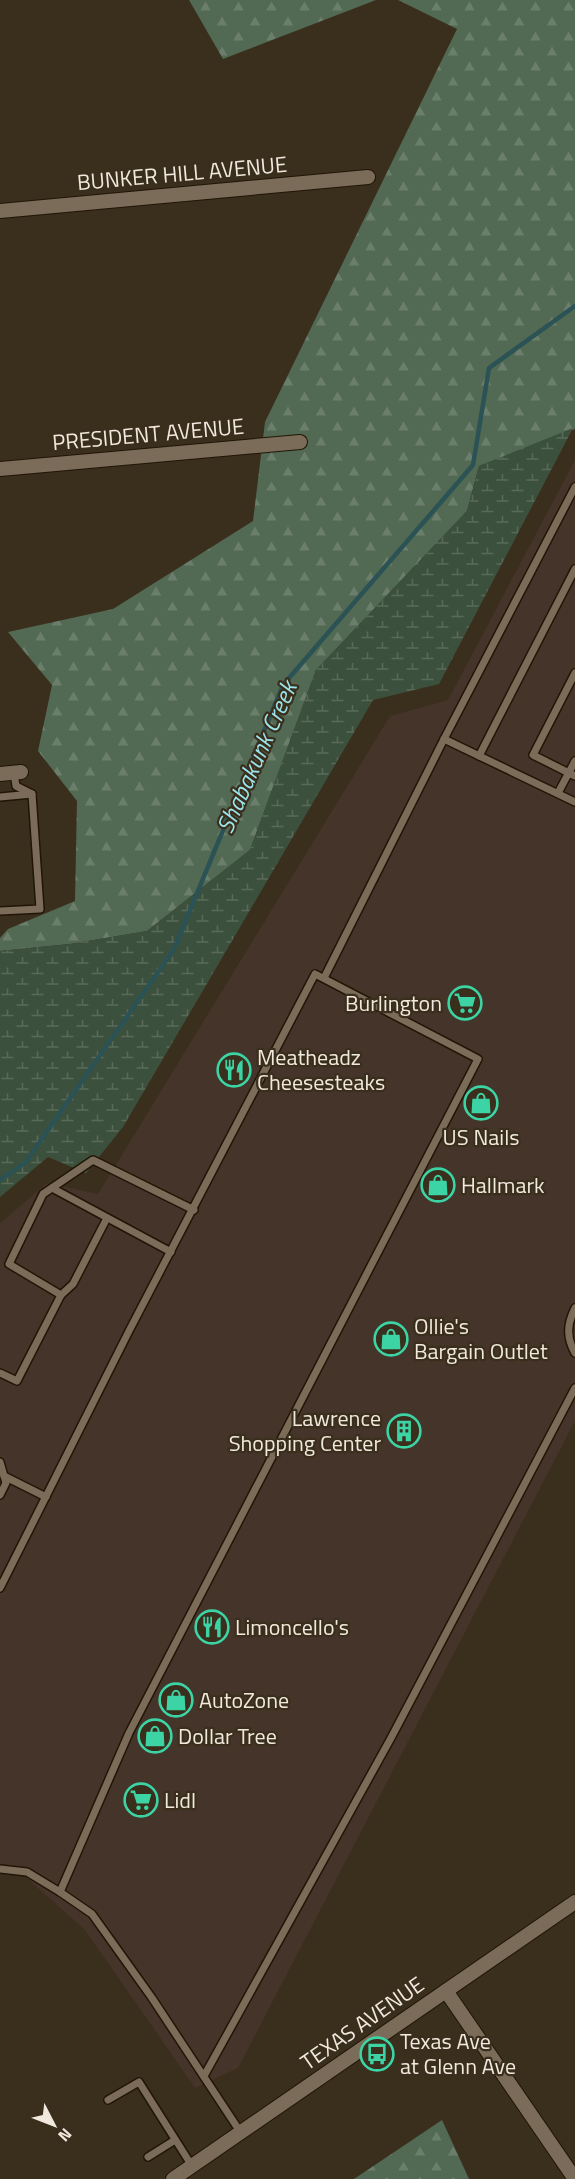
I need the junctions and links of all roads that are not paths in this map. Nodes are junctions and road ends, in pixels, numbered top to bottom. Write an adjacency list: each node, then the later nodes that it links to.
1 (368, 177): 2 (street, BUNKER HILL AVENUE)
2 (0, 211)
3 (300, 442): 4 (street, PRESIDENT AVENUE)
4 (0, 469)
5 (575, 487): 8 (lane)
6 (575, 569): 9 (lane)
7 (575, 673): 12 (lane)
8 (444, 739): 9 (lane); 18 (lane)
9 (479, 756): 13 (lane)
10 (575, 761): 12 (lane)
11 (12, 773): 14 (lane)
12 (572, 775): 13 (lane)
13 (558, 793): 16 (lane)
14 (32, 795): 15 (lane); 17 (lane)
15 (0, 797)
16 (575, 802)
17 (0, 911)
18 (324, 978): 20 (lane); 35 (lane)
19 (52, 1188): 20 (lane); 21 (lane); 23 (lane)
20 (194, 1210): 22 (lane)
21 (106, 1218): 22 (lane); 23 (lane)
22 (171, 1252): 31 (lane)
23 (60, 1295): 26 (lane)
24 (575, 1308): 25 (lane)
25 (575, 1353)
26 (0, 1373)
27 (575, 1388): 38 (lane)
28 (0, 1462): 29 (lane)
29 (4, 1476): 30 (lane); 31 (lane)
30 (0, 1495)
31 (46, 1497): 32 (lane)
32 (2, 1578): 33 (lane)
33 (0, 1588)
34 (0, 1869): 35 (lane)
35 (60, 1892): 38 (lane)
36 (575, 1902): 37 (street, TEXAS AVENUE)
37 (446, 1991): 40 (street, TEXAS AVENUE); 45 (street)
38 (204, 2076): 40 (lane)
39 (108, 2100): 41 (lane)
40 (240, 2133): 43 (street, TEXAS AVENUE)
41 (175, 2140): 42 (lane); 43 (lane)
42 (148, 2157)
43 (192, 2166): 44 (street, TEXAS AVENUE)
44 (173, 2179)
45 (575, 2179)

